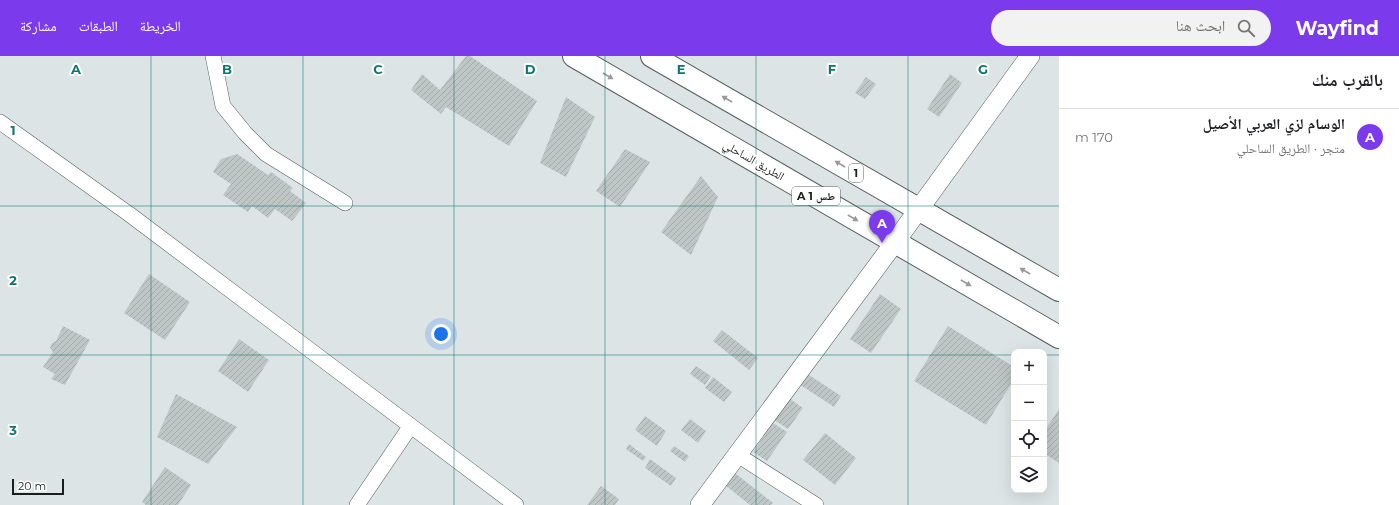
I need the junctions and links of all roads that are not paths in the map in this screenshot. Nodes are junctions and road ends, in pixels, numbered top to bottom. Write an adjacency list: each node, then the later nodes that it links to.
1 (213, 56): 6 (street)
2 (574, 56): 8 (highway, الطريق الساحلي / A 1 طس, one-way to 8)
3 (652, 56): 7 (highway, 1, one-way to 3)
4 (1030, 56): 7 (street)
5 (0, 122): 11 (street)
6 (345, 203)
7 (918, 209): 8 (street); 9 (highway, 1, one-way to 7)
8 (895, 242): 10 (highway, الطريق الساحلي / A 1 طس, one-way to 10); 12 (street)
9 (1059, 290)
10 (1059, 337)
11 (410, 427): 13 (street); 14 (street)
12 (736, 454): 15 (street); 16 (street)
13 (357, 505)
14 (516, 505)
15 (700, 505)
16 (816, 505)

